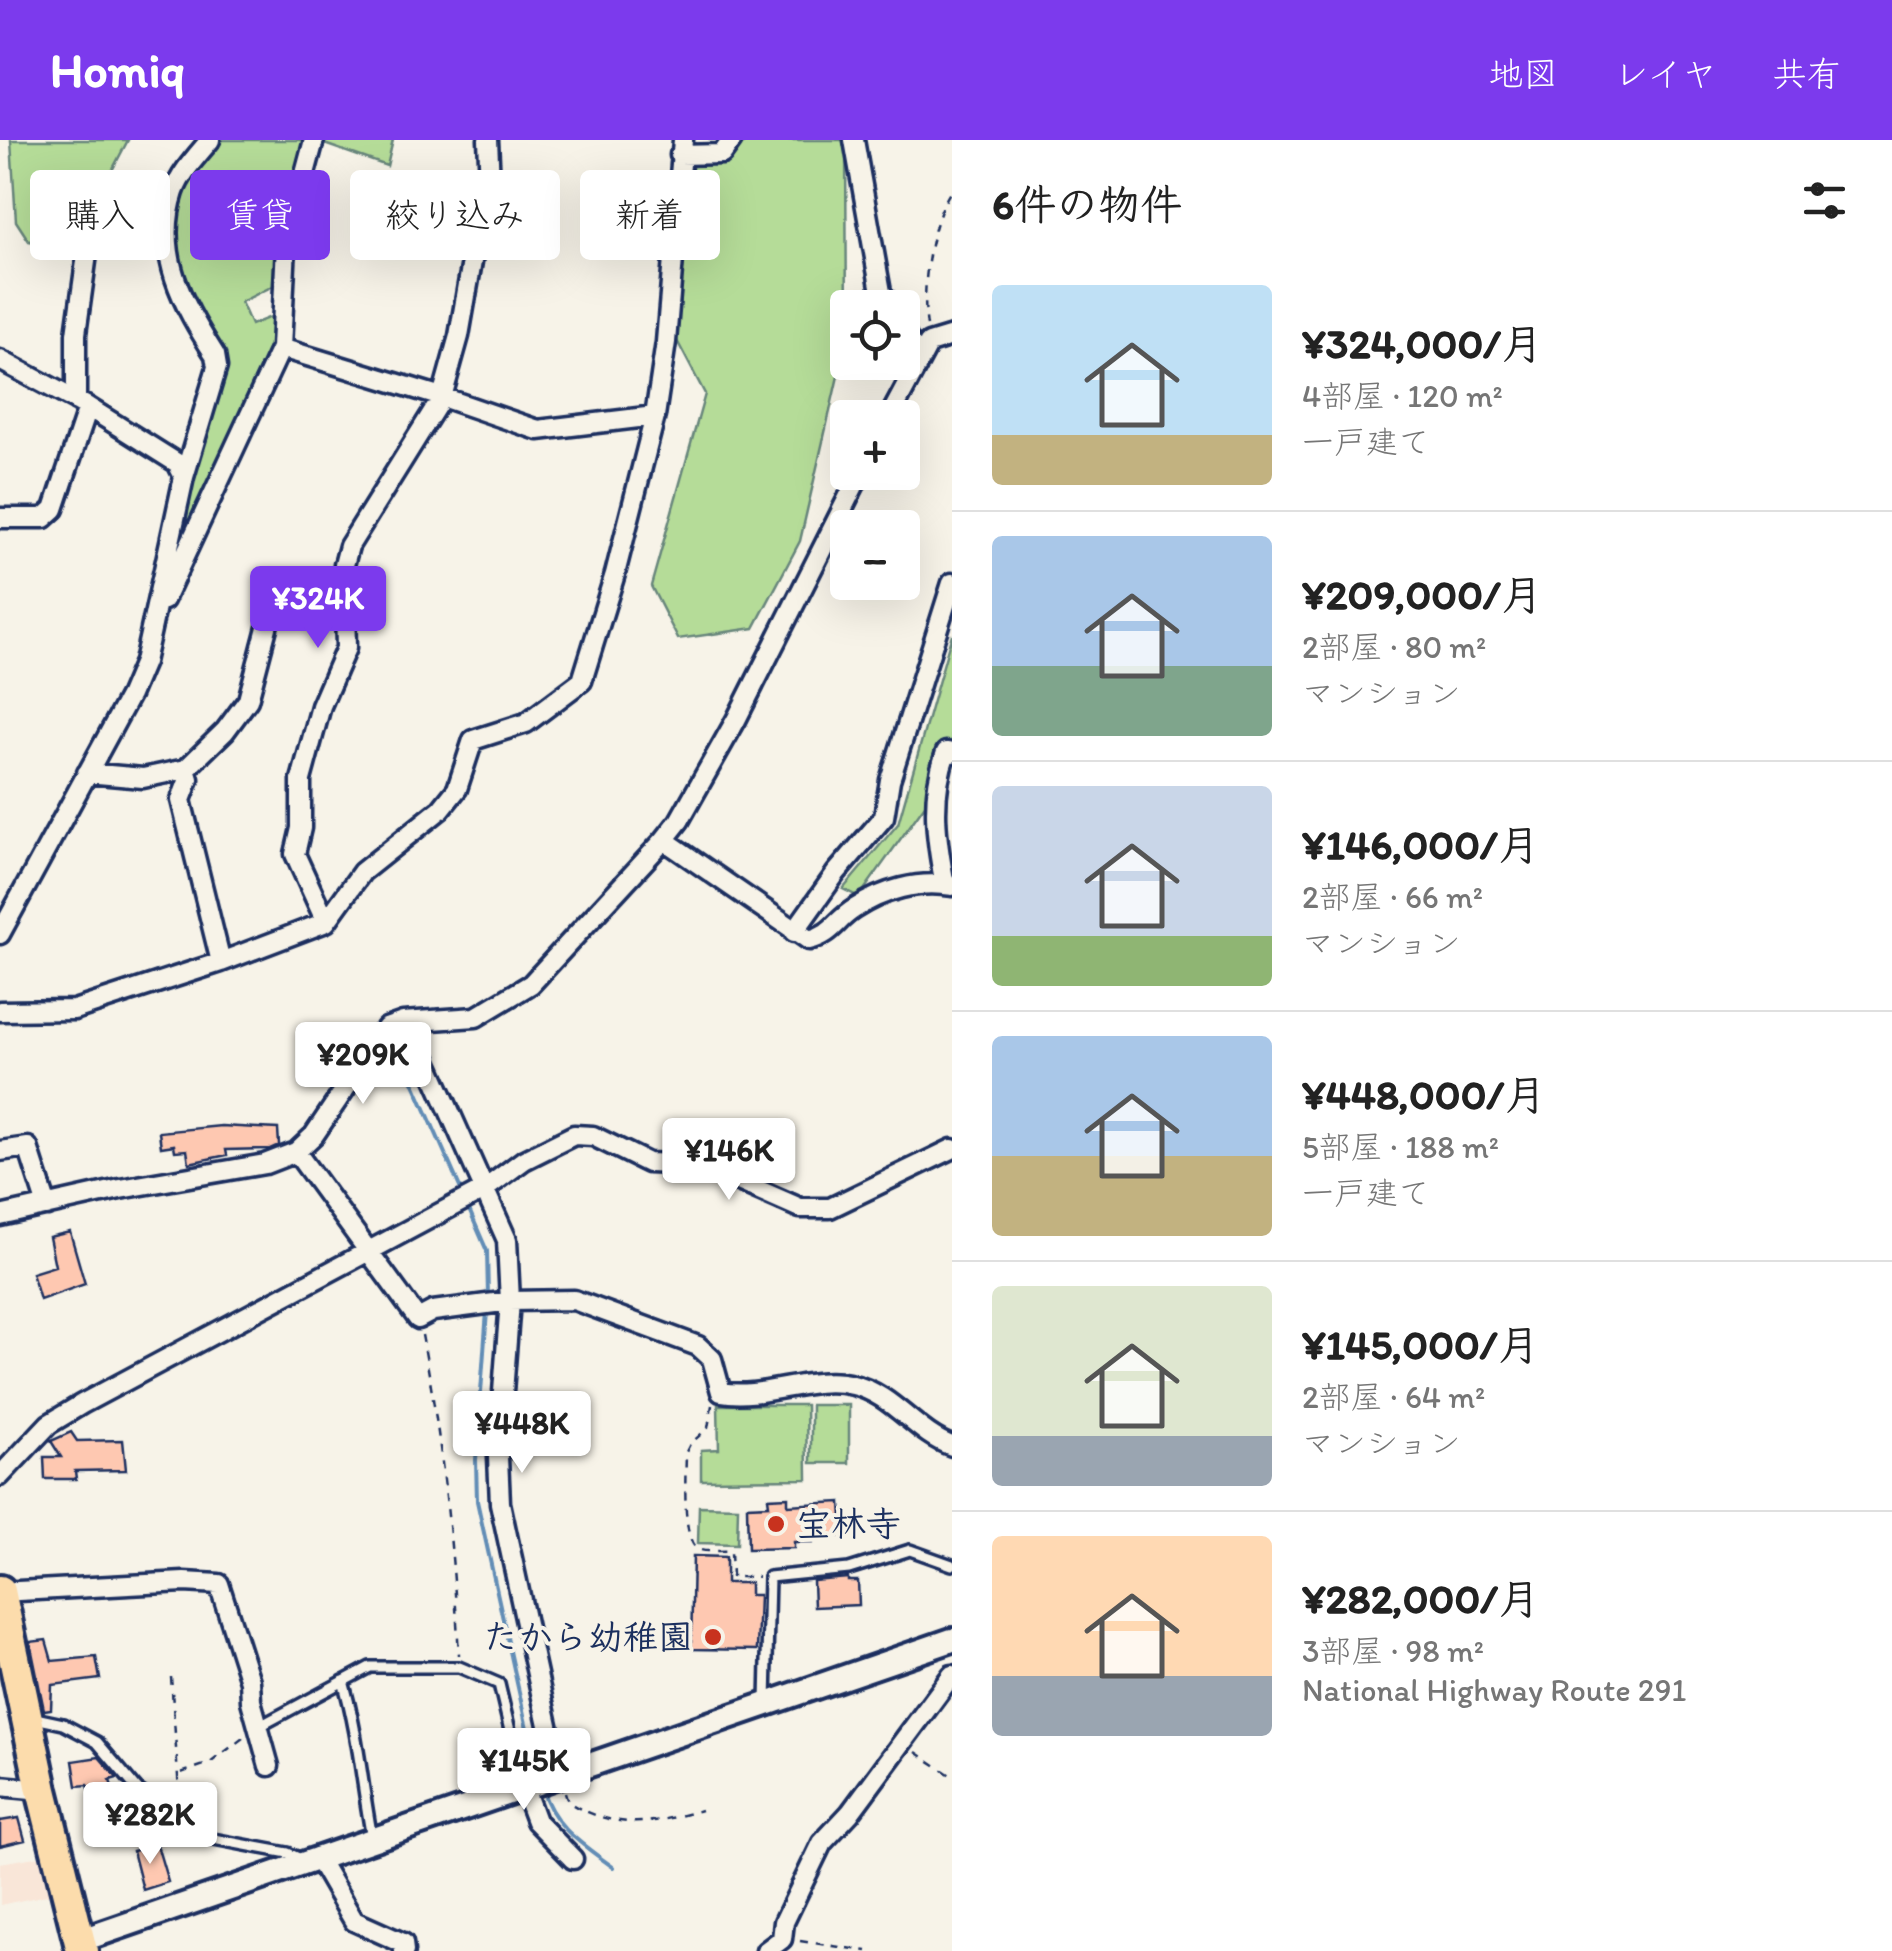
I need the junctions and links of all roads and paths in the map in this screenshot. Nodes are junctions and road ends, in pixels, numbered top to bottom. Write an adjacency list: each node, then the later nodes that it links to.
1 (210, 140): 19 (street)
2 (314, 140): 12 (street)
3 (488, 140): 15 (street)
4 (732, 140): 6 (street)
5 (854, 140): 9 (street)
6 (682, 148): 18 (street)
7 (952, 189): 13 (path)
8 (86, 260): 17 (street)
9 (881, 290)
10 (952, 336): 13 (street)
11 (920, 346): 13 (street)
12 (281, 348): 15 (street); 24 (street)
13 (924, 350): 16 (street)
14 (0, 360): 17 (street)
15 (442, 397): 18 (street); 23 (street)
16 (898, 400)
17 (82, 404): 19 (street); 21 (street)
18 (656, 416): 30 (street)
19 (184, 477): 24 (street)
20 (852, 490): 28 (street)
21 (0, 518)
22 (952, 583): 31 (street)
23 (347, 618): 26 (street); 30 (street)
24 (153, 620): 27 (street)
25 (952, 754): 29 (street)
26 (186, 770): 27 (street); 33 (street)
27 (87, 773): 32 (street)
28 (664, 840): 31 (street); 35 (street)
29 (949, 886): 31 (street)
30 (326, 922): 33 (street)
31 (794, 932)
32 (0, 934)
33 (221, 962): 34 (street)
34 (0, 1012)
35 (403, 1022): 38 (street); 39 (street)
36 (952, 1148): 39 (street)
37 (0, 1151): 40 (street)
38 (296, 1152): 40 (street); 42 (street)
39 (480, 1190): 42 (street); 43 (street)
40 (47, 1206): 41 (street)
41 (0, 1216)
42 (368, 1248): 44 (street); 47 (street)
43 (496, 1303): 44 (street); 45 (street); 62 (street)
44 (418, 1320): 52 (path)
45 (722, 1392): 46 (street); 49 (path)
46 (952, 1446)
47 (0, 1476)
48 (952, 1564): 49 (lane)
49 (769, 1578): 56 (lane)
50 (0, 1592): 57 (highway); 58 (street)
51 (952, 1640): 56 (street)
52 (459, 1666): 55 (lane); 65 (lane)
53 (952, 1675): 59 (street)
54 (171, 1677): 61 (path)
55 (343, 1681): 58 (lane); 69 (lane)
56 (766, 1705): 62 (street)
57 (27, 1717): 66 (highway); 68 (lane)
58 (257, 1728): 60 (street); 61 (path)
59 (902, 1742): 63 (path); 72 (street)
60 (269, 1766)
61 (180, 1774): 68 (path)
62 (559, 1776): 65 (street); 67 (path)
63 (952, 1776)
64 (0, 1786): 66 (street)
65 (522, 1786): 69 (street); 71 (street)
66 (42, 1790): 73 (highway)
67 (700, 1810)
68 (180, 1816): 70 (lane)
69 (372, 1838): 70 (street)
70 (312, 1859): 73 (street); 74 (street)
71 (573, 1860)
72 (782, 1939): 75 (street); 76 (path)
73 (81, 1946)
74 (404, 1951)
75 (766, 1951)
76 (867, 1951)

